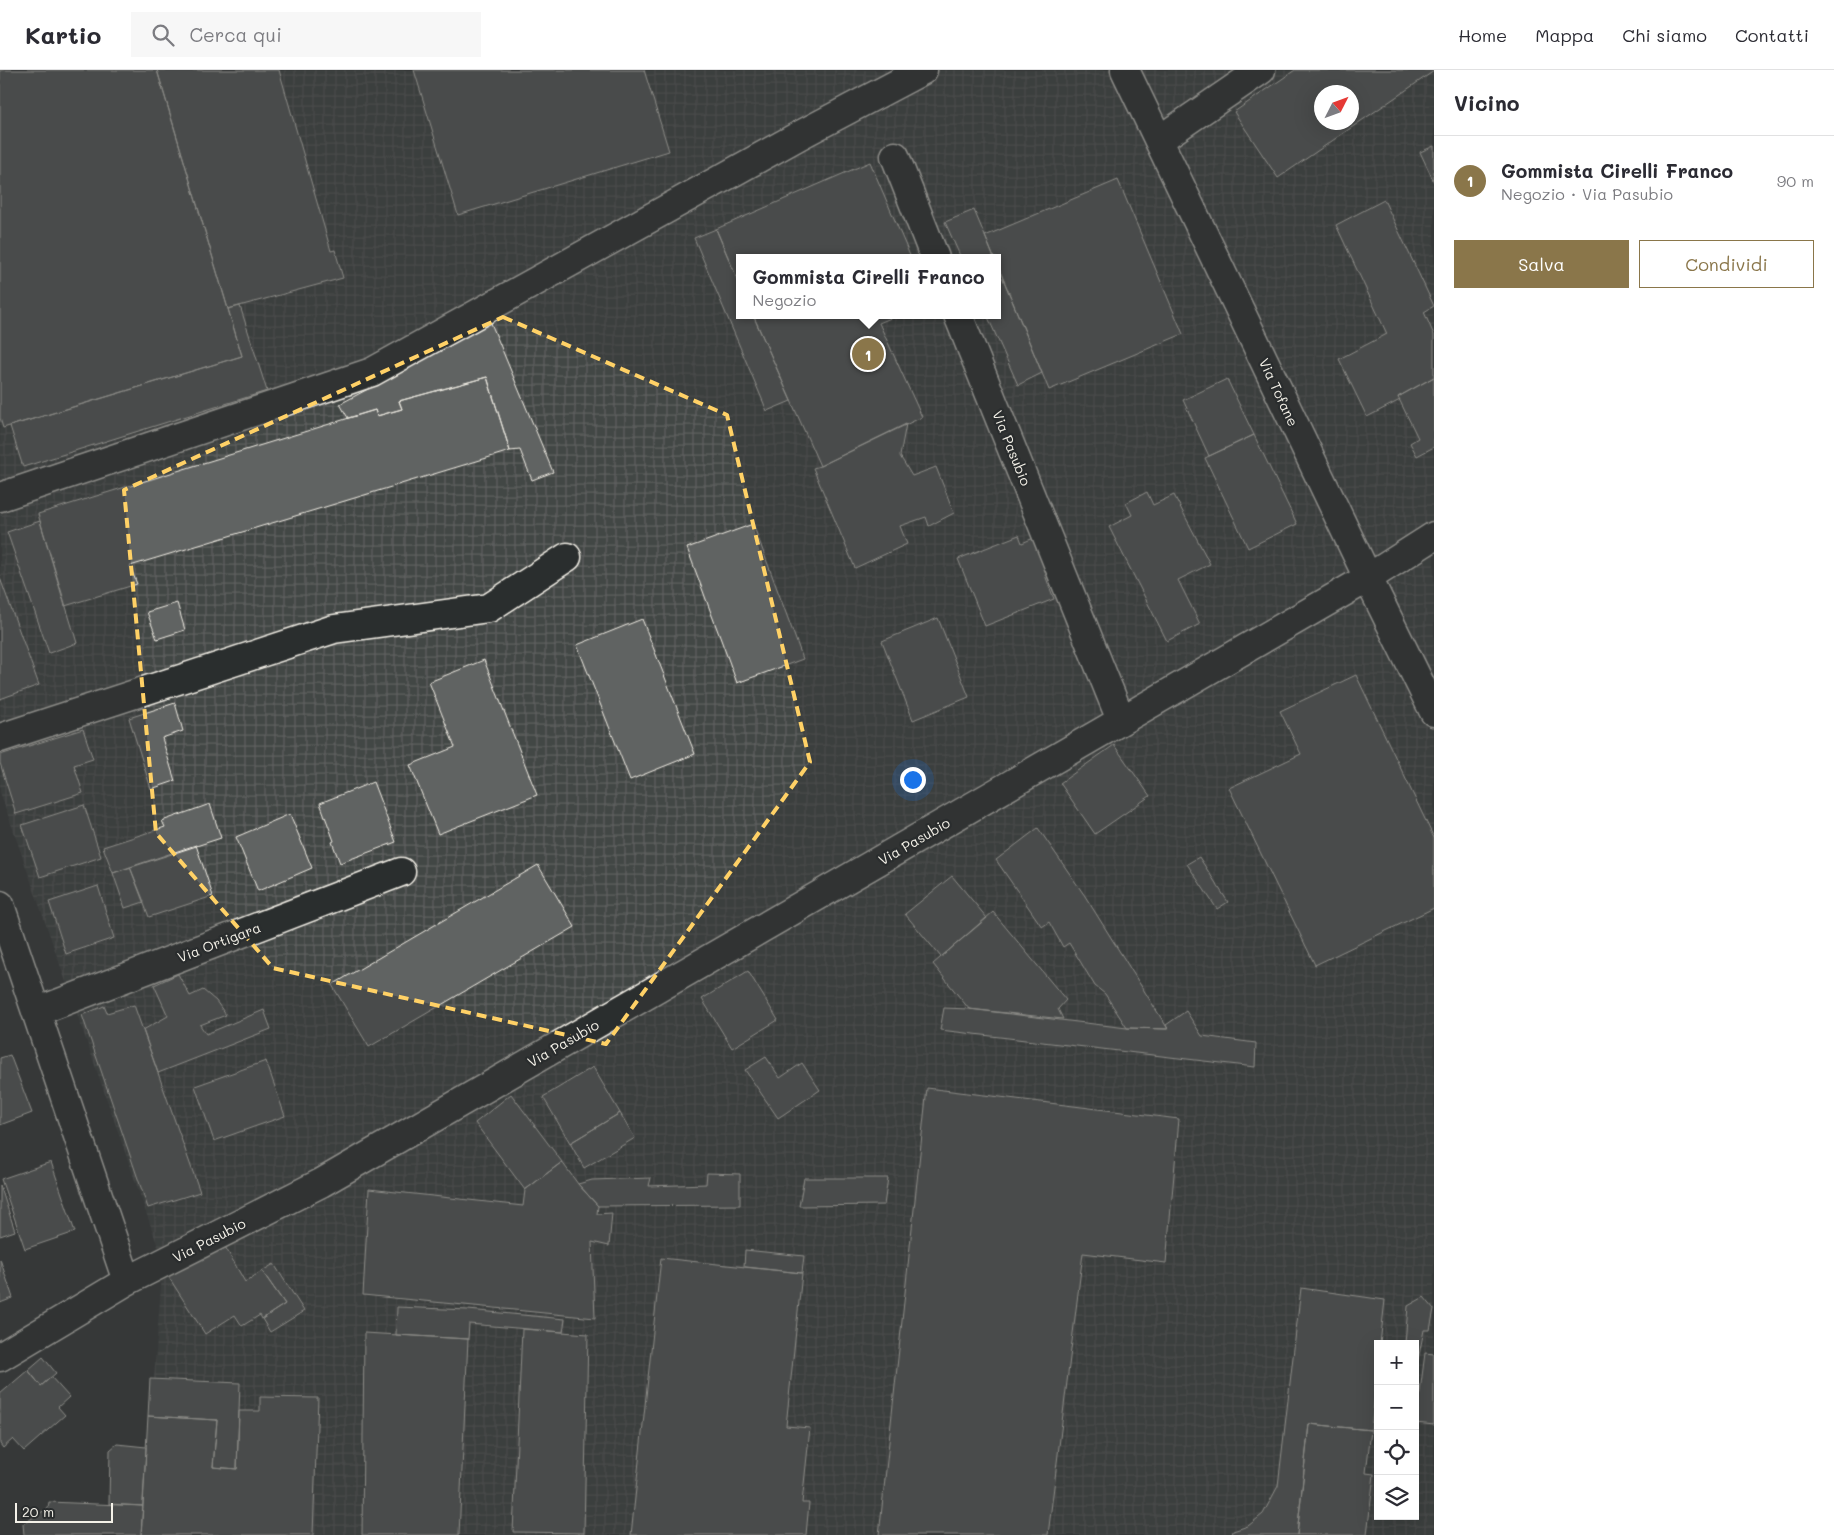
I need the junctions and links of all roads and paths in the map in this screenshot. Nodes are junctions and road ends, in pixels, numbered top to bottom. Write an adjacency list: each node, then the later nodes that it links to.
1 (1125, 70): 4 (street, Via Tofane)
2 (1260, 70): 4 (street)
3 (909, 74): 8 (street)
4 (1159, 140): 11 (street, Via Tofane)
5 (895, 156): 6 (street)
6 (933, 254)
7 (960, 319): 13 (street, Via Pasubio)
8 (0, 497)
9 (1434, 536): 11 (street, Via Pasubio)
10 (567, 557): 14 (street)
11 (1368, 578): 12 (street, Via Tofane); 13 (street, Via Pasubio)
12 (1434, 712)
13 (1121, 720): 18 (street, Via Pasubio)
14 (0, 738)
15 (402, 872): 17 (street, Via Ortigara)
16 (0, 905): 17 (street)
17 (36, 1012): 18 (street)
18 (127, 1281): 19 (street, Via Pasubio)
19 (0, 1357)

